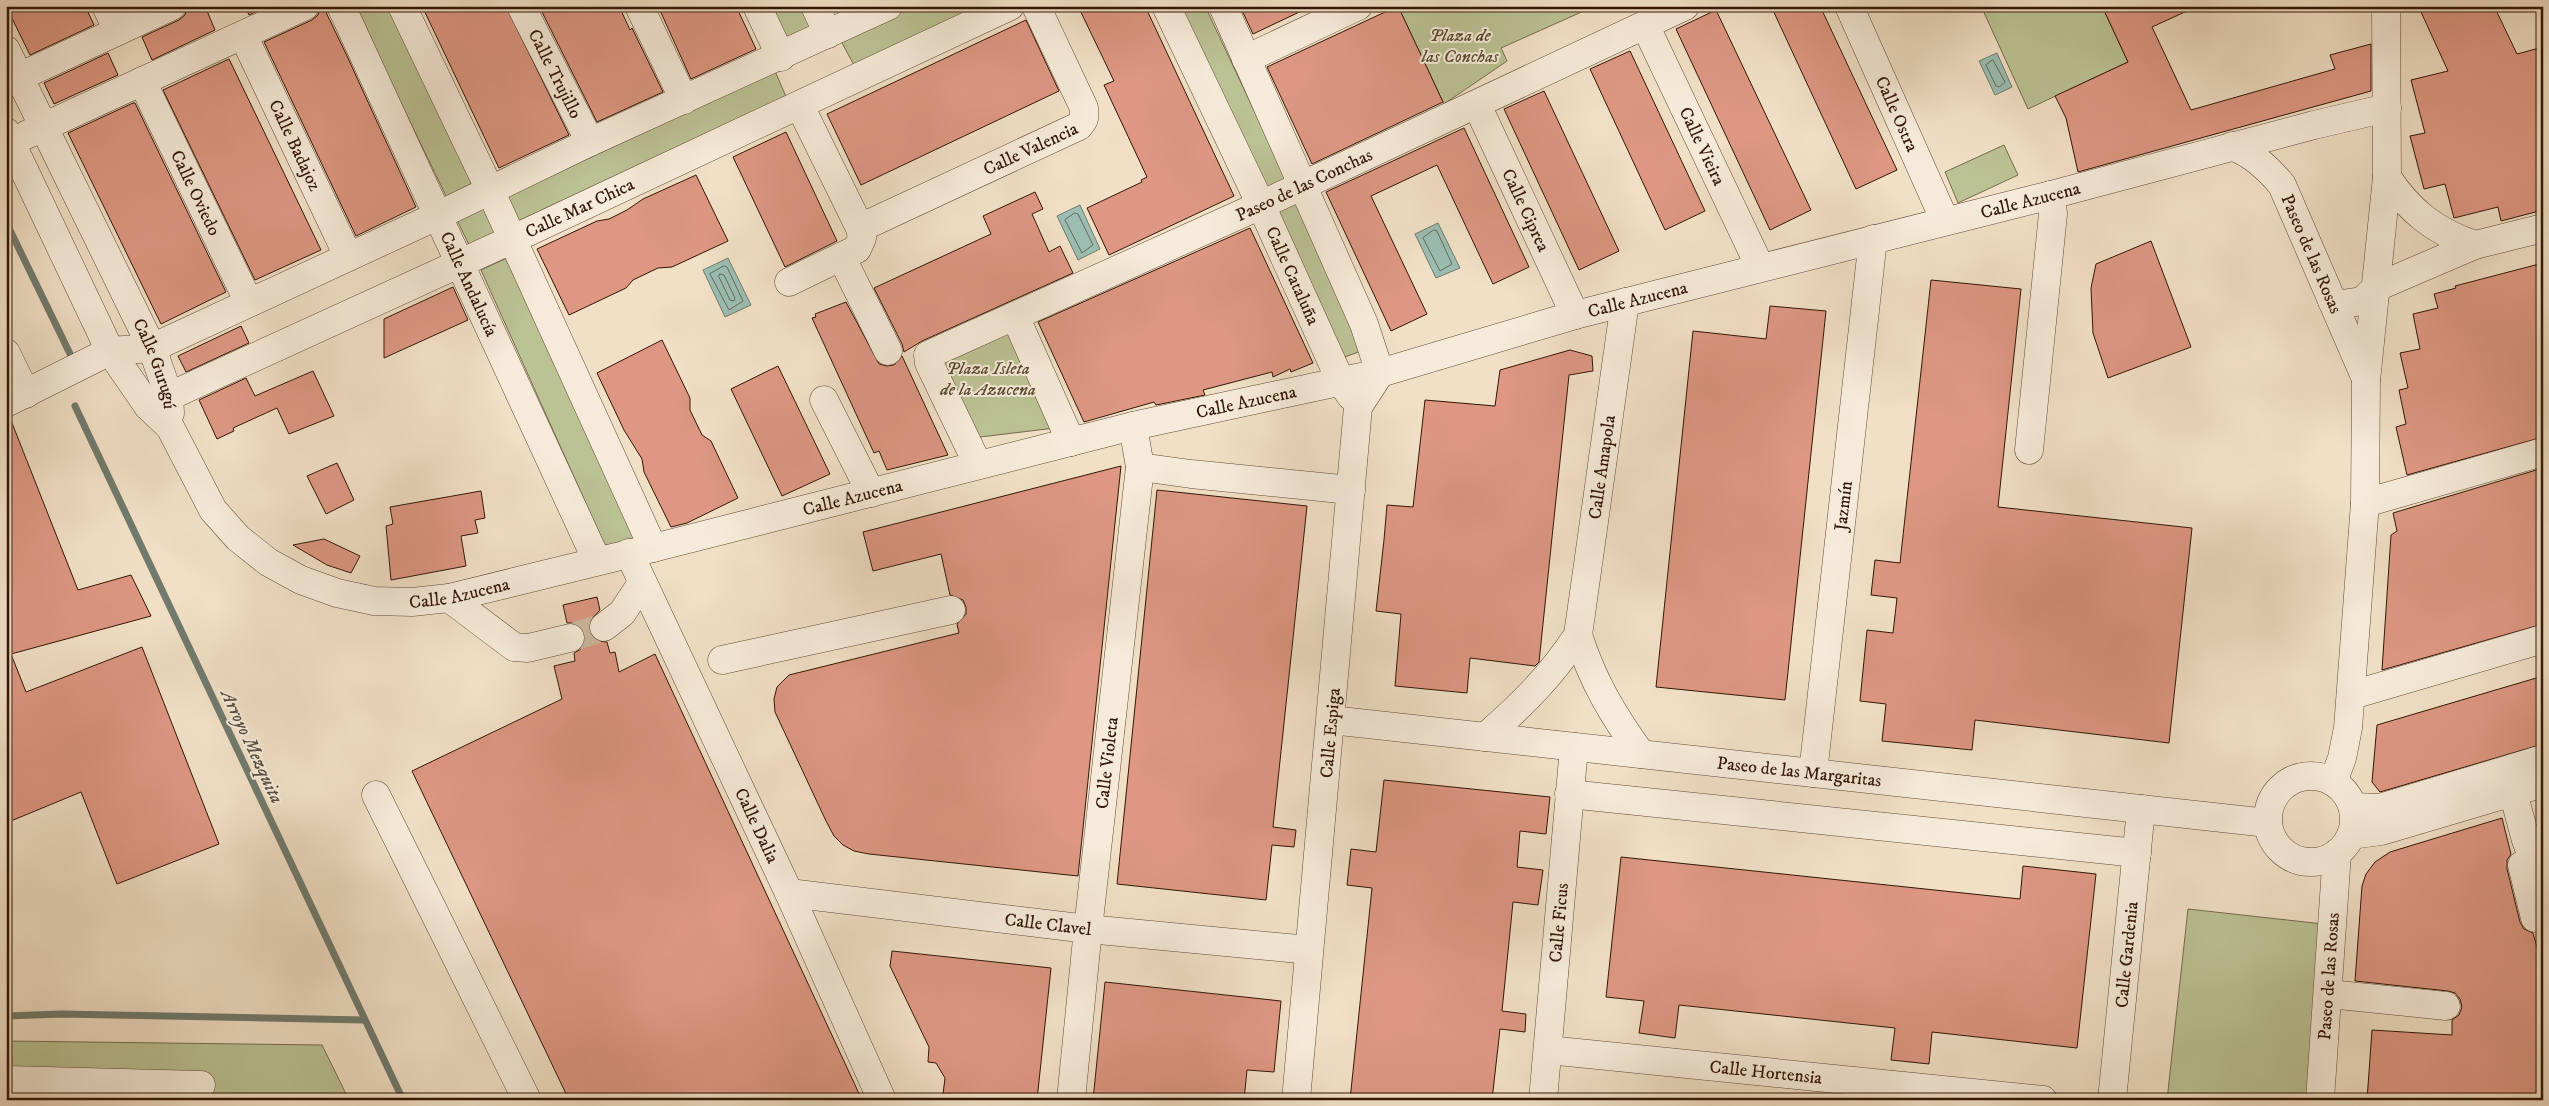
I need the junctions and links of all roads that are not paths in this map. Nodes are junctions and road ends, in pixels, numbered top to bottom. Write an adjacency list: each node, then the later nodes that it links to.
1 (106, 6): 20 (street)
2 (172, 6): 20 (street)
3 (305, 6): 22 (street)
4 (341, 6): 44 (street, Calle Andalucía)
5 (402, 6): 40 (street)
6 (521, 6): 35 (street, Calle Trujillo)
7 (639, 6): 28 (street)
8 (757, 6): 24 (street)
9 (814, 6): 21 (street)
10 (888, 6): 21 (street)
11 (1010, 6): 30 (street, Calle Mar Chica)
12 (1036, 6): 45 (street, Calle Valencia)
13 (1166, 6): 42 (street, Calle Cataluña)
14 (1223, 6): 25 (street)
15 (1358, 6): 25 (street)
16 (1685, 6): 19 (street, Paseo de las Conchas)
17 (1848, 6): 43 (street, Calle Ostra)
18 (2386, 6): 31 (street, Paseo de las Rosas)
19 (1645, 25): 29 (street, Paseo de las Conchas); 53 (street, Calle Vieira)
20 (118, 31): 26 (street)
21 (828, 34): 24 (street)
22 (243, 36): 27 (street); 50 (street, Calle Badajoz)
23 (6, 50): 26 (street, Calle Gurugú)
24 (781, 57): 28 (street)
25 (1246, 59): 39 (street)
26 (13, 80): 33 (street, Calle Gurugú)
27 (142, 80): 33 (street); 58 (street, Calle Oviedo)
28 (684, 100): 35 (street)
29 (1477, 105): 39 (street, Paseo de las Conchas); 59 (street, Calle Ciprea)
30 (800, 106): 45 (street); 47 (street, Calle Mar Chica)
31 (2387, 108): 32 (street, Calle Azucena); 38 (street, Paseo de las Rosas)
32 (2314, 125): 36 (street, Calle Azucena); 37 (street)
33 (43, 127): 34 (street); 61 (street, Calle Gurugú)
34 (9, 137): 62 (street, Calle Gurugú)
35 (590, 142): 40 (street)
36 (2232, 146): 37 (street, Paseo de las Rosas); 41 (street, Calle Azucena)
37 (2272, 172): 56 (street, Paseo de las Rosas)
38 (2386, 177): 49 (street); 55 (street, Paseo de las Rosas)
39 (1304, 185): 42 (street, Paseo de las Conchas); 65 (street)
40 (490, 190): 44 (street); 47 (street)
41 (2051, 195): 43 (street, Calle Azucena); 75 (street)
42 (1261, 205): 60 (street, Paseo de las Conchas); 67 (street, Calle Cataluña)
43 (1945, 222): 48 (street, Calle Azucena)
44 (425, 226): 50 (street); 52 (street, Calle Andalucía)
45 (860, 228): 51 (street)
46 (2543, 228): 49 (street)
47 (513, 239): 52 (street, Calle Mar Chica); 82 (street)
48 (1873, 239): 53 (street, Calle Azucena); 98 (street, Jazmín)
49 (2475, 245): 55 (street)
50 (348, 256): 58 (street)
51 (842, 258): 54 (street); 63 (street)
52 (461, 262): 70 (street, Calle Mar Chica); 83 (street, Calle Andalucía)
53 (1760, 267): 57 (street, Calle Azucena)
54 (789, 282)
55 (2376, 287): 56 (street); 66 (street, Paseo de las Rosas)
56 (2332, 301): 66 (street, Paseo de las Rosas)
57 (1625, 302): 59 (street, Calle Azucena); 88 (street, Calle Amapola)
58 (249, 303): 61 (street)
59 (1575, 315): 65 (street, Calle Azucena)
60 (1015, 316): 74 (street); 77 (street, Paseo de las Conchas)
61 (152, 348): 62 (street); 70 (street, Calle Gurugú)
62 (110, 351): 68 (street); 70 (street, Calle Gurugú)
63 (888, 351)
64 (6, 353): 68 (street)
65 (1380, 372): 67 (street, Calle Azucena); 71 (street, Calle Espiga)
66 (2366, 381): 81 (street, Paseo de las Rosas)
67 (1341, 382): 71 (street, Calle Cataluña); 72 (street, Calle Azucena)
68 (26, 389)
69 (824, 400): 80 (street)
70 (159, 401): 73 (street, Calle Gurugú)
71 (1358, 407): 79 (street, Calle Espiga)
72 (1133, 426): 74 (street, Calle Azucena); 78 (street, Calle Violeta)
73 (170, 427): 85 (street, Calle Azucena)
74 (1071, 442): 77 (street, Calle Azucena)
75 (2029, 450)
76 (2543, 452): 81 (street)
77 (978, 465): 80 (street, Calle Azucena)
78 (1140, 467): 79 (street); 113 (street, Calle Violeta)
79 (1351, 490): 93 (street, Calle Espiga)
80 (871, 493): 82 (street, Calle Azucena)
81 (2365, 503): 92 (street, Paseo de las Rosas)
82 (641, 551): 83 (street, Calle Azucena); 84 (street, Calle Dalia)
83 (597, 561): 85 (street, Calle Azucena)
84 (642, 582): 87 (street); 111 (street, Calle Dalia)
85 (449, 598): 89 (street)
86 (951, 610): 91 (street)
87 (604, 627)
88 (1578, 634): 94 (street, Calle Amapola); 96 (street, Calle Amapola)
89 (570, 638)
90 (2543, 639): 92 (street)
91 (722, 660)
92 (2352, 695): 99 (street, Paseo de las Rosas)
93 (1331, 720): 94 (street, Paseo de las Margaritas); 114 (street, Calle Espiga)
94 (1485, 737): 95 (street, Paseo de las Margaritas)
95 (1574, 747): 96 (street, Paseo de las Margaritas); 102 (street, Calle Ficus)
96 (1642, 754): 98 (street, Paseo de las Margaritas)
97 (2543, 759): 104 (street)
98 (1813, 773): 105 (street, Paseo de las Margaritas)
99 (2333, 782): 104 (street); 106 (street)
100 (2543, 783): 101 (street)
101 (2513, 792): 107 (street); 108 (street)
102 (1569, 794): 109 (street); 117 (street, Calle Ficus)
103 (376, 795): 120 (street)
104 (2352, 807): 108 (street)
105 (2141, 809): 106 (street, Paseo de las Margaritas); 109 (street, Calle Gardenia)
106 (2268, 823): 108 (street)
107 (2521, 823): 110 (street); 112 (street)
108 (2344, 844): 115 (street, Paseo de las Rosas)
109 (2137, 853): 126 (street, Calle Gardenia)
110 (2543, 886)
111 (790, 893): 113 (street, Calle Clavel); 121 (street, Calle Dalia)
112 (2534, 918)
113 (1088, 929): 114 (street, Calle Clavel); 122 (street, Calle Violeta)
114 (1309, 950): 123 (street, Calle Espiga)
115 (2328, 994): 116 (street); 127 (street, Paseo de las Rosas)
116 (2446, 1006)
117 (1548, 1050): 124 (street, Calle Ficus); 125 (street, Calle Hortensia)
118 (6, 1080): 119 (street)
119 (201, 1085)
120 (527, 1100)
121 (882, 1100)
122 (1071, 1100)
123 (1296, 1100)
124 (1543, 1100)
125 (2043, 1100)
126 (2112, 1100)
127 (2320, 1100)

